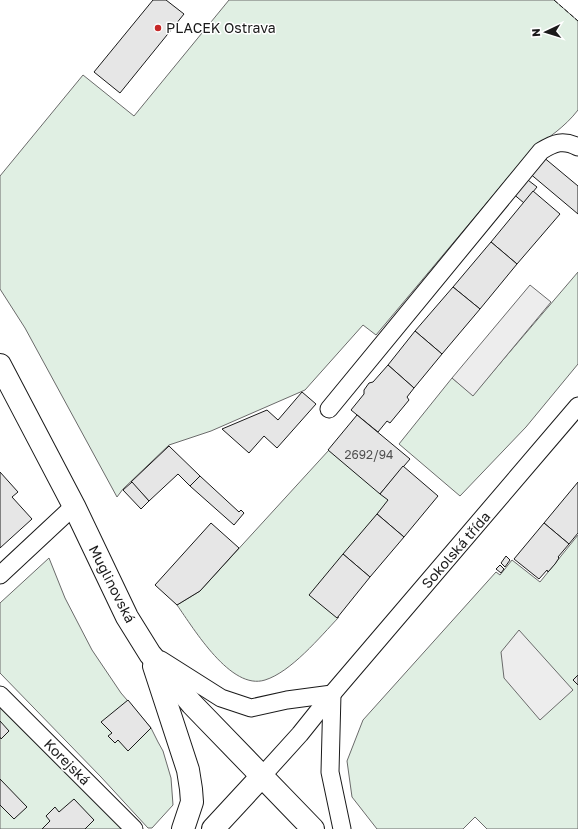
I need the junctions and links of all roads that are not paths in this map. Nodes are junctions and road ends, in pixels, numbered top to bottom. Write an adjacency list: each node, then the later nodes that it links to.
1 (578, 147): 4 (street)
2 (0, 364): 5 (main road, Muglinovská)
3 (578, 406): 8 (street, Sokolská třída)
4 (329, 409)
5 (74, 506): 6 (street); 7 (main road, Muglinovská)
6 (0, 575)
7 (150, 654): 8 (street); 10 (main road, Muglinovská); 12 (main road)
8 (332, 694): 10 (street, Sokolská třída); 15 (street)
9 (0, 695): 11 (street, Korejská)
10 (262, 776): 13 (main road, Sokolská třída); 14 (main road, Muglinovská)
11 (134, 829)
12 (183, 829)
13 (213, 829)
14 (313, 829)
15 (342, 829)

